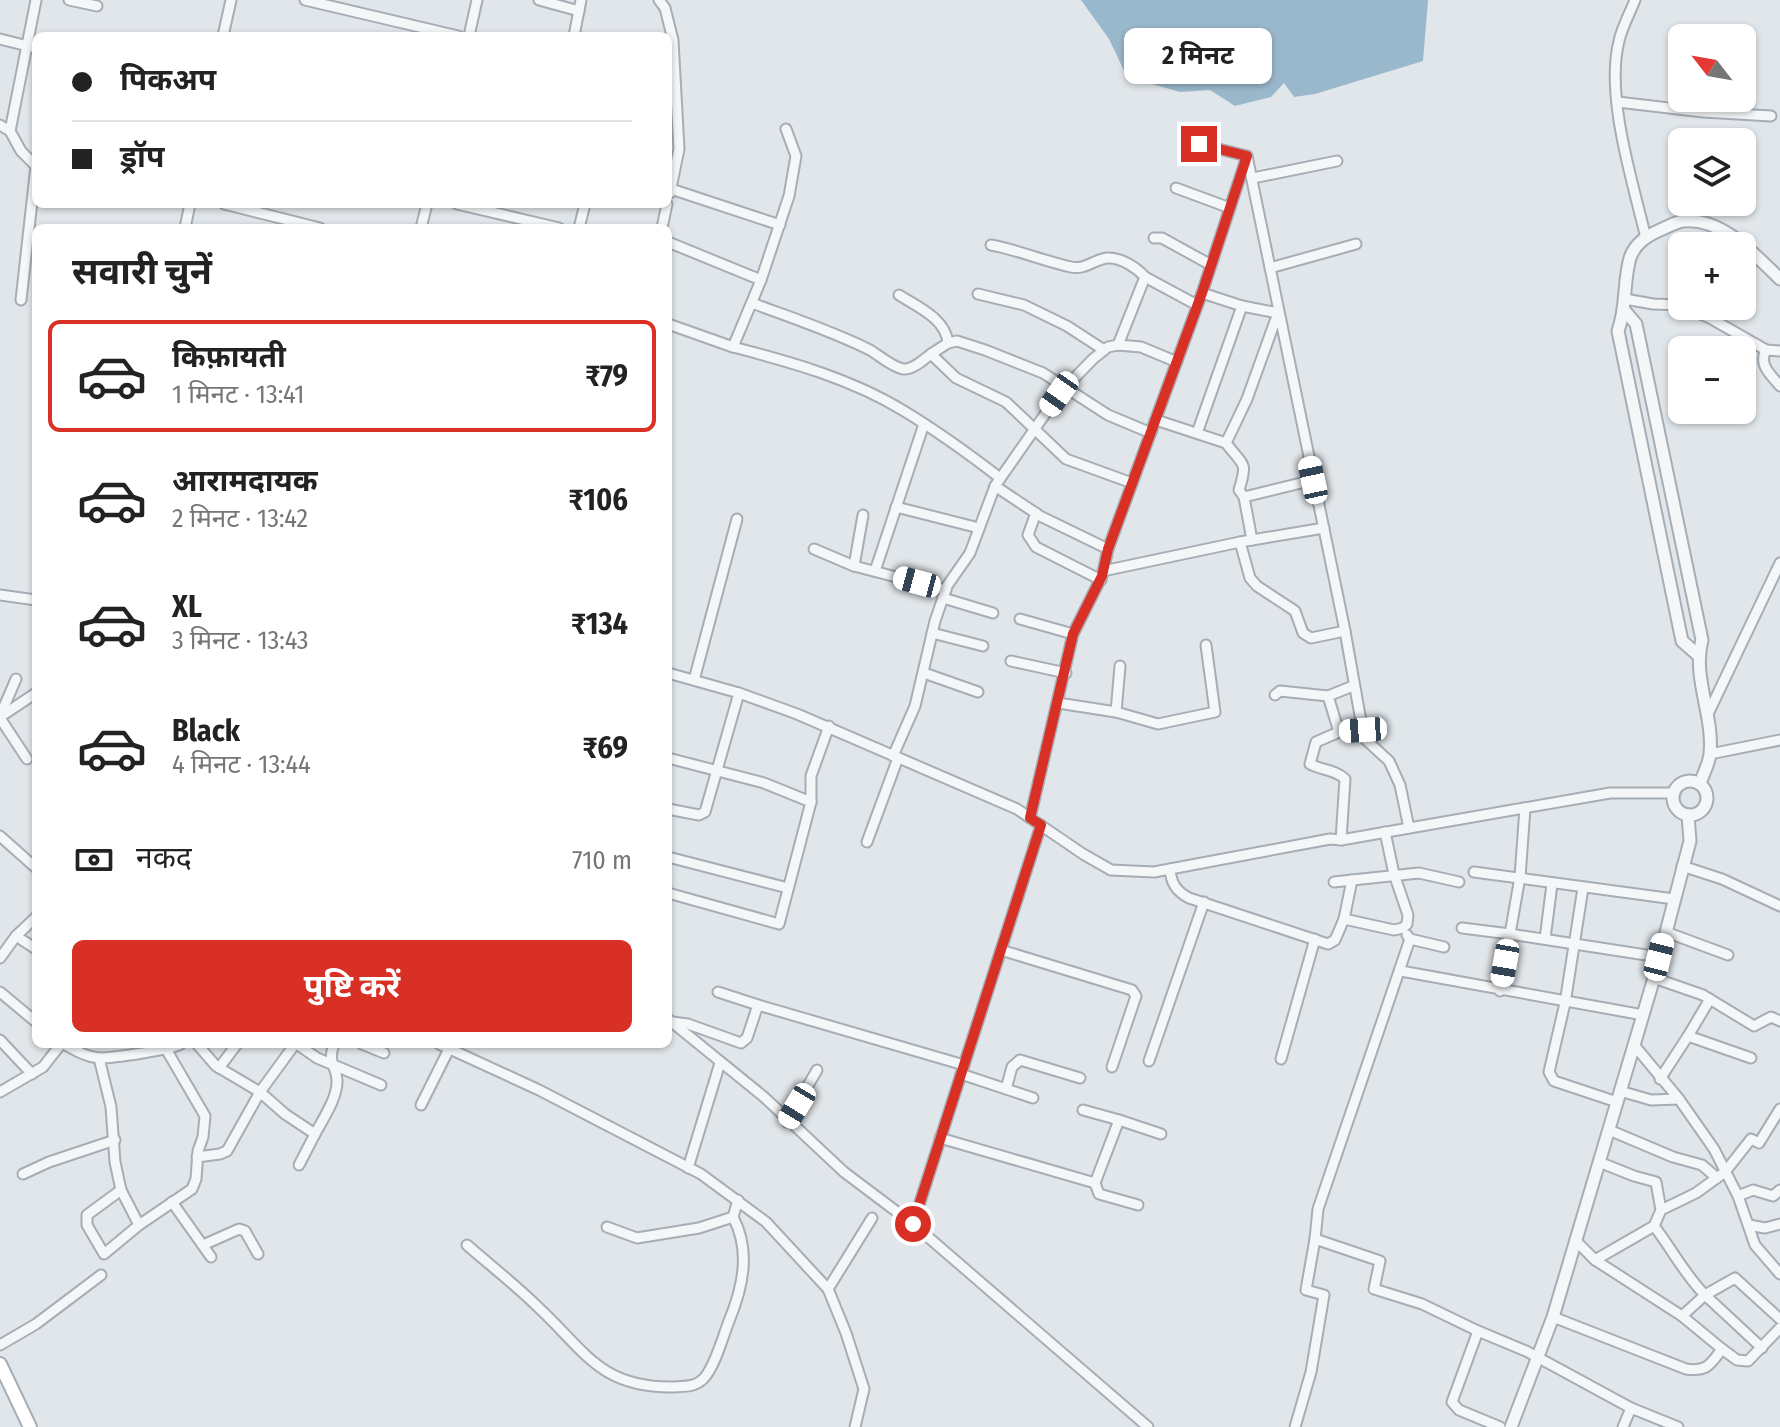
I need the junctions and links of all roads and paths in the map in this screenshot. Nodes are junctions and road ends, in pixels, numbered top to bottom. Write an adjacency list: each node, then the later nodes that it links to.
1 (36, 0): 12 (street)
2 (69, 0): 10 (street)
3 (231, 0): 13 (street)
4 (305, 0): 14 (street)
5 (477, 0): 15 (street)
6 (539, 0): 11 (street)
7 (581, 0): 11 (street)
8 (659, 0): 17 (street)
9 (1635, 0): 21 (street)
10 (97, 6)
11 (579, 11): 16 (street)
12 (33, 32)
13 (224, 32)
14 (441, 32)
15 (470, 32)
16 (575, 32)
17 (671, 32)
18 (672, 36): 27 (street)
19 (0, 39): 20 (street)
20 (31, 46): 25 (street)
21 (1618, 102): 22 (street); 42 (street)
22 (1771, 116)
23 (0, 125): 25 (street)
24 (786, 129): 40 (street)
25 (10, 131): 30 (street)
26 (1199, 144): 28 (street)
27 (673, 156)
28 (1247, 156): 31 (street); 37 (street)
29 (1337, 161): 31 (street)
30 (32, 162)
31 (1253, 178): 47 (street)
32 (1176, 188): 37 (street)
33 (672, 197): 40 (street)
34 (32, 202): 54 (street)
35 (240, 208): 38 (street)
36 (474, 208): 39 (street)
37 (1230, 208): 46 (street)
38 (304, 224)
39 (542, 224)
40 (780, 225): 50 (street)
41 (1154, 238): 46 (street)
42 (1646, 238): 49 (street); 57 (street)
43 (672, 244): 50 (street)
44 (1356, 244): 47 (street)
45 (991, 245): 48 (street)
46 (1211, 265): 51 (street)
47 (1270, 268): 59 (street)
48 (1145, 277): 56 (street); 62 (street)
49 (1780, 279)
50 (761, 280): 55 (street)
51 (1202, 293): 56 (street); 58 (street)
52 (978, 294): 64 (street)
53 (899, 295): 61 (street)
54 (21, 300)
55 (752, 303): 63 (street); 67 (street)
56 (1197, 305): 68 (street)
57 (1625, 305): 65 (street); 105 (street); 105 (street)
58 (1242, 306): 59 (street); 75 (street)
59 (1278, 313): 76 (street); 77 (street)
60 (672, 325): 63 (street)
61 (948, 343): 67 (street); 69 (street)
62 (1118, 345): 64 (street); 68 (street)
63 (733, 347): 72 (street)
64 (1104, 350): 69 (street)
65 (1766, 350): 66 (street); 70 (street)
66 (1780, 351)
67 (931, 354): 73 (street)
68 (1177, 362): 71 (street)
69 (1067, 386): 73 (street); 74 (street)
70 (1780, 386)
71 (1156, 420): 74 (street); 75 (street)
72 (924, 424): 78 (street); 81 (street)
73 (1035, 428): 78 (street); 79 (street)
74 (1151, 433): 79 (street)
75 (1197, 433): 76 (street)
76 (1226, 443): 80 (street)
77 (1313, 480): 80 (street); 86 (street)
78 (997, 482): 82 (street); 85 (street)
79 (1132, 483): 90 (street)
80 (1244, 497): 87 (street)
81 (896, 507): 85 (street); 93 (street)
82 (1036, 513): 90 (street); 94 (street)
83 (863, 515): 92 (street)
84 (737, 519): 112 (street)
85 (979, 528): 95 (street)
86 (1324, 528): 87 (street); 100 (street)
87 (1252, 540): 88 (street)
88 (1240, 542): 94 (street); 100 (street)
89 (814, 549): 92 (street)
90 (1108, 549): 94 (street)
91 (1780, 563): 121 (street)
92 (854, 566): 93 (street)
93 (875, 571): 95 (street)
94 (1102, 576): 102 (street)
95 (944, 594): 98 (street); 101 (street)
96 (0, 595): 97 (street)
97 (32, 599)
98 (993, 613)
99 (1020, 619): 102 (street)
100 (1345, 631): 113 (street)
101 (932, 633): 104 (street); 108 (street)
102 (1073, 634): 109 (street)
103 (1206, 645): 120 (street)
104 (983, 646)
105 (1698, 655): 121 (street)
106 (1011, 661): 109 (street)
107 (1120, 666): 120 (street)
108 (924, 673): 114 (street); 128 (street)
109 (1066, 673): 119 (street)
110 (672, 674): 112 (street)
111 (16, 679): 122 (street)
112 (694, 680): 115 (street)
113 (1353, 686): 118 (street); 124 (street)
114 (978, 692)
115 (739, 693): 123 (street); 131 (street)
116 (1275, 695): 118 (street)
117 (32, 696): 122 (street)
118 (1328, 696): 125 (street)
119 (1058, 703): 120 (street); 138 (street)
120 (1116, 712)
121 (1708, 714): 127 (street)
122 (0, 717): 129 (street)
123 (829, 726): 128 (street); 134 (street)
124 (1363, 730): 125 (street); 140 (street)
125 (1339, 732): 143 (street)
126 (1780, 740): 127 (street)
127 (1710, 754): 132 (street)
128 (895, 757): 138 (street); 144 (street)
129 (27, 759)
130 (672, 759): 131 (street)
131 (716, 771): 134 (street); 136 (street)
132 (1700, 784): 133 (street); 137 (street)
133 (1673, 793): 135 (street); 137 (street)
134 (811, 802): 156 (street)
135 (1525, 808): 140 (street); 151 (street)
136 (672, 810)
137 (1688, 815): 147 (street)
138 (1030, 818): 139 (street)
139 (1041, 825): 148 (street); 175 (street)
140 (1409, 828): 141 (street)
141 (1385, 832): 143 (street); 150 (street)
142 (0, 836): 146 (street)
143 (1341, 840): 148 (street)
144 (867, 842)
145 (672, 858): 156 (street)
146 (32, 864)
147 (1682, 866): 159 (street); 161 (street)
148 (1170, 869): 160 (street)
149 (1474, 872): 151 (street)
150 (1394, 874): 152 (street); 154 (street); 164 (street)
151 (1520, 877): 155 (street); 167 (street)
152 (1352, 880): 153 (street); 162 (street)
153 (1334, 882)
154 (1459, 882)
155 (1552, 884): 157 (street); 171 (street)
156 (788, 888): 158 (street)
157 (1583, 888): 159 (street); 172 (street)
158 (672, 894)
159 (1674, 899): 166 (street)
160 (1204, 902): 169 (street); 210 (street)
161 (1780, 906)
162 (1344, 919): 164 (street); 169 (street)
163 (32, 921): 168 (street)
164 (1403, 928): 170 (street)
165 (1462, 928): 167 (street)
166 (1666, 932): 176 (street); 177 (street)
167 (1510, 934): 171 (street); 181 (street)
168 (16, 936): 173 (street); 178 (street)
169 (1315, 939): 209 (street)
170 (1410, 939): 174 (street); 179 (street)
171 (1545, 939): 172 (street)
172 (1573, 943): 177 (street); 185 (street)
173 (32, 946)
174 (1444, 947)
175 (1001, 950): 213 (street); 215 (street)
176 (1728, 955)
177 (1659, 957): 180 (street)
178 (0, 958)
179 (1401, 971): 181 (street); 259 (street)
180 (1654, 978): 184 (street); 187 (street)
181 (1500, 991): 185 (street)
182 (0, 992): 188 (street)
183 (718, 992): 186 (street)
184 (1710, 999): 190 (street); 192 (street)
185 (1565, 1003): 187 (street); 224 (street)
186 (758, 1005): 189 (street); 215 (street)
187 (1643, 1015): 194 (street)
188 (32, 1019)
189 (672, 1021)
190 (1780, 1021)
191 (672, 1023): 211 (street)
192 (1688, 1036): 208 (street); 219 (street)
193 (0, 1040): 217 (street)
194 (1634, 1045): 219 (street); 224 (street)
195 (59, 1048): 217 (street)
196 (70, 1048): 207 (street)
197 (169, 1048): 204 (street)
198 (201, 1048): 214 (street)
199 (234, 1048): 214 (street)
200 (293, 1048): 223 (street)
201 (303, 1048): 212 (street)
202 (333, 1048): 212 (street)
203 (372, 1048): 206 (street)
204 (166, 1049): 207 (street); 237 (street)
205 (449, 1049): 227 (street); 240 (street)
206 (384, 1053)
207 (99, 1058): 236 (street)
208 (1751, 1058)
209 (1281, 1059)
210 (1149, 1061)
211 (720, 1063): 231 (street); 240 (street)
212 (331, 1065): 220 (street); 233 (street)
213 (1112, 1067)
214 (219, 1068): 223 (street)
215 (962, 1069): 221 (street); 235 (street)
216 (817, 1070): 231 (street)
217 (32, 1074): 222 (street)
218 (1080, 1078): 221 (street)
219 (1660, 1079): 226 (street)
220 (381, 1085)
221 (1006, 1089): 225 (street)
222 (0, 1092)
223 (260, 1092): 233 (street); 237 (street)
224 (1619, 1097): 226 (street); 232 (street)
225 (1033, 1098)
226 (1679, 1099): 242 (street)
227 (421, 1105)
228 (1780, 1109): 242 (street)
229 (1083, 1110): 230 (street)
230 (1119, 1120): 234 (street); 243 (street)
231 (787, 1122): 253 (street)
232 (1609, 1130): 238 (street); 242 (street)
233 (315, 1134): 239 (street)
234 (1161, 1134)
235 (940, 1138): 243 (street); 253 (street)
236 (115, 1140): 241 (street); 244 (street)
237 (197, 1157): 248 (street)
238 (1599, 1162): 250 (street); 260 (street)
239 (299, 1165)
240 (688, 1168): 247 (street)
241 (23, 1174)
242 (1721, 1175): 246 (street); 250 (street)
243 (1095, 1183): 249 (street)
244 (121, 1190): 255 (street); 255 (street)
245 (1780, 1190): 246 (street)
246 (1738, 1196): 256 (street)
247 (738, 1200): 251 (street); 268 (street)
248 (172, 1202): 255 (street); 261 (street)
249 (1138, 1205)
250 (1661, 1210): 257 (street)
251 (733, 1217): 258 (street); 262 (street)
252 (872, 1218): 268 (street)
253 (913, 1224): 283 (street)
254 (1780, 1224): 256 (street)
255 (139, 1225)
256 (1749, 1225): 266 (street)
257 (1654, 1226): 265 (street); 269 (street)
258 (607, 1227)
259 (1315, 1239): 274 (street); 284 (street)
260 (1575, 1240): 265 (street); 271 (street)
261 (203, 1245): 263 (street); 264 (street)
262 (467, 1245)
263 (258, 1254)
264 (211, 1257)
265 (1595, 1260): 270 (street)
266 (1780, 1274)
267 (101, 1275): 275 (street)
268 (828, 1289): 282 (street)
269 (1705, 1295): 270 (street); 272 (street); 276 (street)
270 (1682, 1316): 277 (street)
271 (1553, 1317): 277 (street); 278 (street)
272 (1780, 1319)
273 (1780, 1328): 276 (street)
274 (1478, 1331): 278 (street); 285 (street)
275 (0, 1345)
276 (1762, 1348): 277 (street)
277 (1722, 1349)
278 (1537, 1358): 280 (street); 286 (street)
279 (0, 1364): 281 (main road)
280 (1631, 1408): 287 (street); 288 (street)
281 (30, 1427)
282 (855, 1427)
283 (1148, 1427)
284 (1295, 1427)
285 (1500, 1427)
286 (1511, 1427)
287 (1623, 1427)
288 (1678, 1427)

